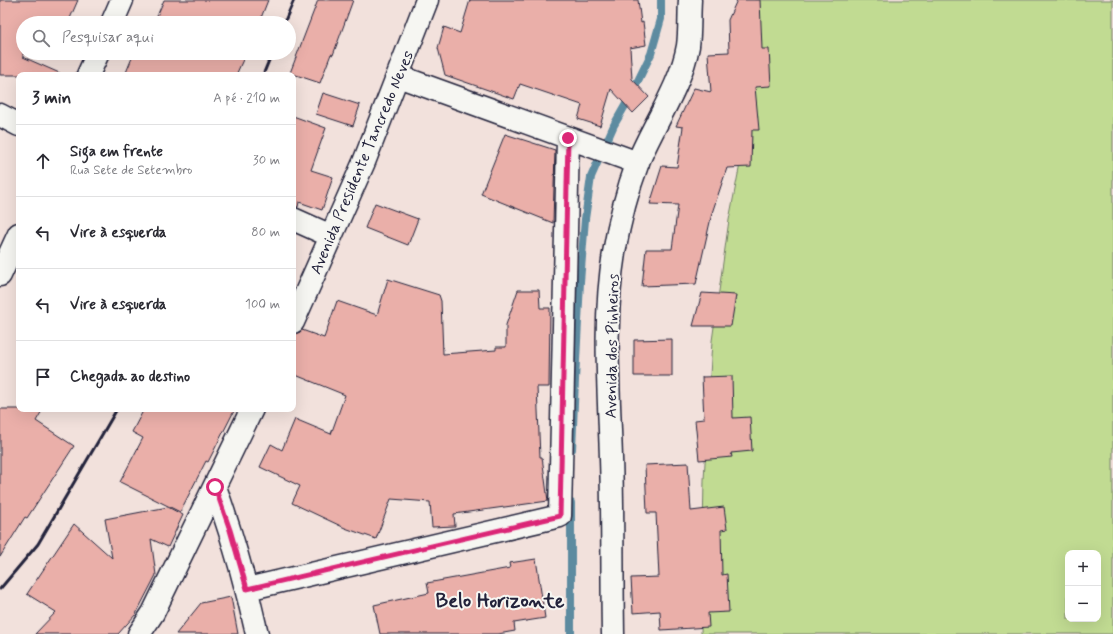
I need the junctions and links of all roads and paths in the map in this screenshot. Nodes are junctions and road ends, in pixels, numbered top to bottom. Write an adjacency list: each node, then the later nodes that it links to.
1 (122, 0): 4 (street)
2 (427, 0): 7 (street, Avenida Presidente Tancredo Neves)
3 (690, 0): 11 (street, Avenida dos Pinheiros)
4 (115, 16)
5 (95, 60): 6 (street)
6 (89, 72)
7 (398, 76): 10 (street); 13 (street, Avenida Presidente Tancredo Neves)
8 (0, 115): 9 (street)
9 (16, 123)
10 (578, 142): 11 (street); 19 (street)
11 (631, 160): 22 (street, Avenida dos Pinheiros)
12 (296, 220): 13 (street)
13 (330, 236): 16 (street, Avenida Presidente Tancredo Neves)
14 (16, 240): 15 (street)
15 (0, 275)
16 (296, 315)
17 (251, 412): 18 (street)
18 (215, 487): 19 (street); 20 (street)
19 (247, 589): 21 (street)
20 (140, 634)
21 (257, 634)
22 (613, 634)

